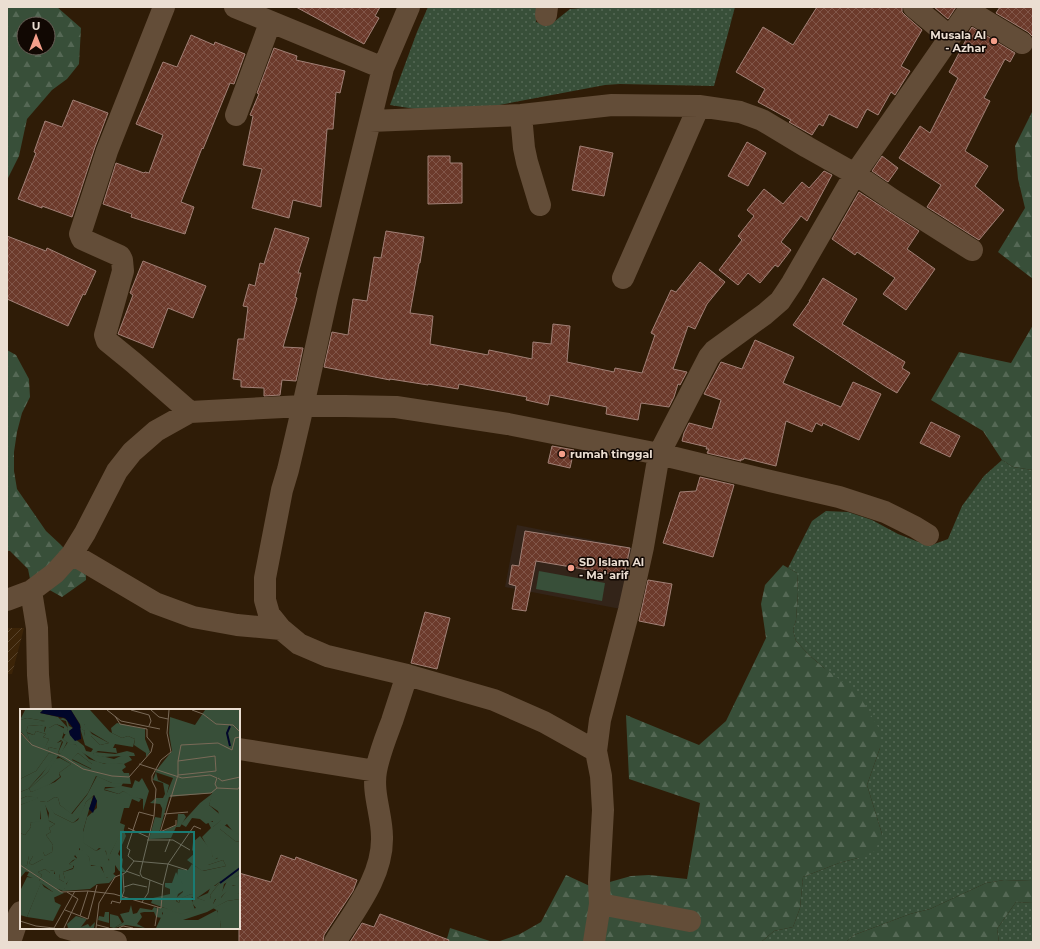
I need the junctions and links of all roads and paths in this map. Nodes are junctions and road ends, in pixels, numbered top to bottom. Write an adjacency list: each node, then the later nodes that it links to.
1 (164, 7): 19 (street)
2 (235, 7): 6 (street)
3 (409, 7): 9 (street)
4 (914, 7): 7 (street)
5 (970, 9): 7 (street); 8 (street)
6 (270, 22): 9 (street); 11 (street)
7 (950, 37): 14 (street)
8 (1022, 43)
9 (383, 68): 13 (street)
10 (699, 106): 12 (street); 14 (street); 17 (street)
11 (236, 115)
12 (521, 115): 13 (street); 15 (street)
13 (370, 121): 18 (street)
14 (855, 174): 16 (street); 20 (street)
15 (540, 205)
16 (972, 250)
17 (623, 278)
18 (303, 406): 19 (street); 20 (street); 25 (street)
19 (190, 412): 22 (street)
20 (659, 454): 21 (street); 29 (street)
21 (928, 535)
22 (72, 554): 23 (street); 25 (street)
23 (31, 591): 24 (street); 27 (street)
24 (7, 600)
25 (281, 629): 26 (street)
26 (407, 675): 29 (street); 30 (street)
27 (41, 709)
28 (240, 749): 30 (street)
29 (596, 751): 31 (street)
30 (376, 771): 37 (street)
31 (600, 904): 33 (street); 38 (street)
32 (17, 914): 35 (street)
33 (690, 921)
34 (68, 929): 36 (street)
35 (10, 942)
36 (116, 942)
37 (336, 942)
38 (594, 942)

